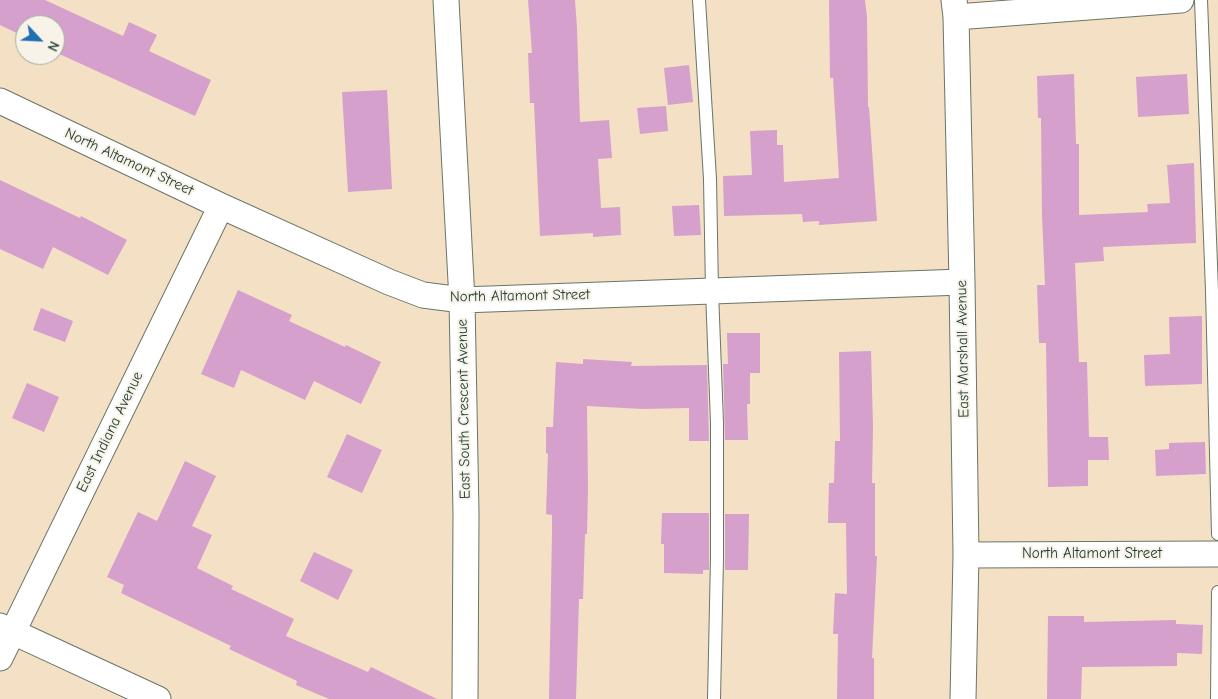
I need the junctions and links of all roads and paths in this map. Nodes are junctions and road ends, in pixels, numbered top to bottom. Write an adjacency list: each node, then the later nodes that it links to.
1 (446, 0): 10 (street, East South Crescent Avenue)
2 (699, 0): 9 (lane)
3 (1182, 0): 5 (street)
4 (1201, 0): 11 (lane)
5 (955, 8): 8 (street, East Marshall Avenue)
6 (0, 101): 7 (street, North Altamont Street)
7 (221, 206): 10 (street, North Altamont Street); 15 (street, East Indiana Avenue)
8 (962, 282): 9 (street, North Altamont Street); 13 (street, East Marshall Avenue)
9 (712, 291): 10 (street, North Altamont Street); 19 (lane)
10 (462, 300): 18 (street, East South Crescent Avenue)
11 (1218, 534)
12 (1218, 554): 13 (street, North Altamont Street)
13 (966, 555): 20 (street, East Marshall Avenue)
14 (1218, 592): 21 (lane)
15 (6, 629): 16 (street, East Indiana Avenue); 17 (street)
16 (0, 658)
17 (158, 699)
18 (465, 699)
19 (714, 699)
20 (964, 699)
21 (1217, 699)

